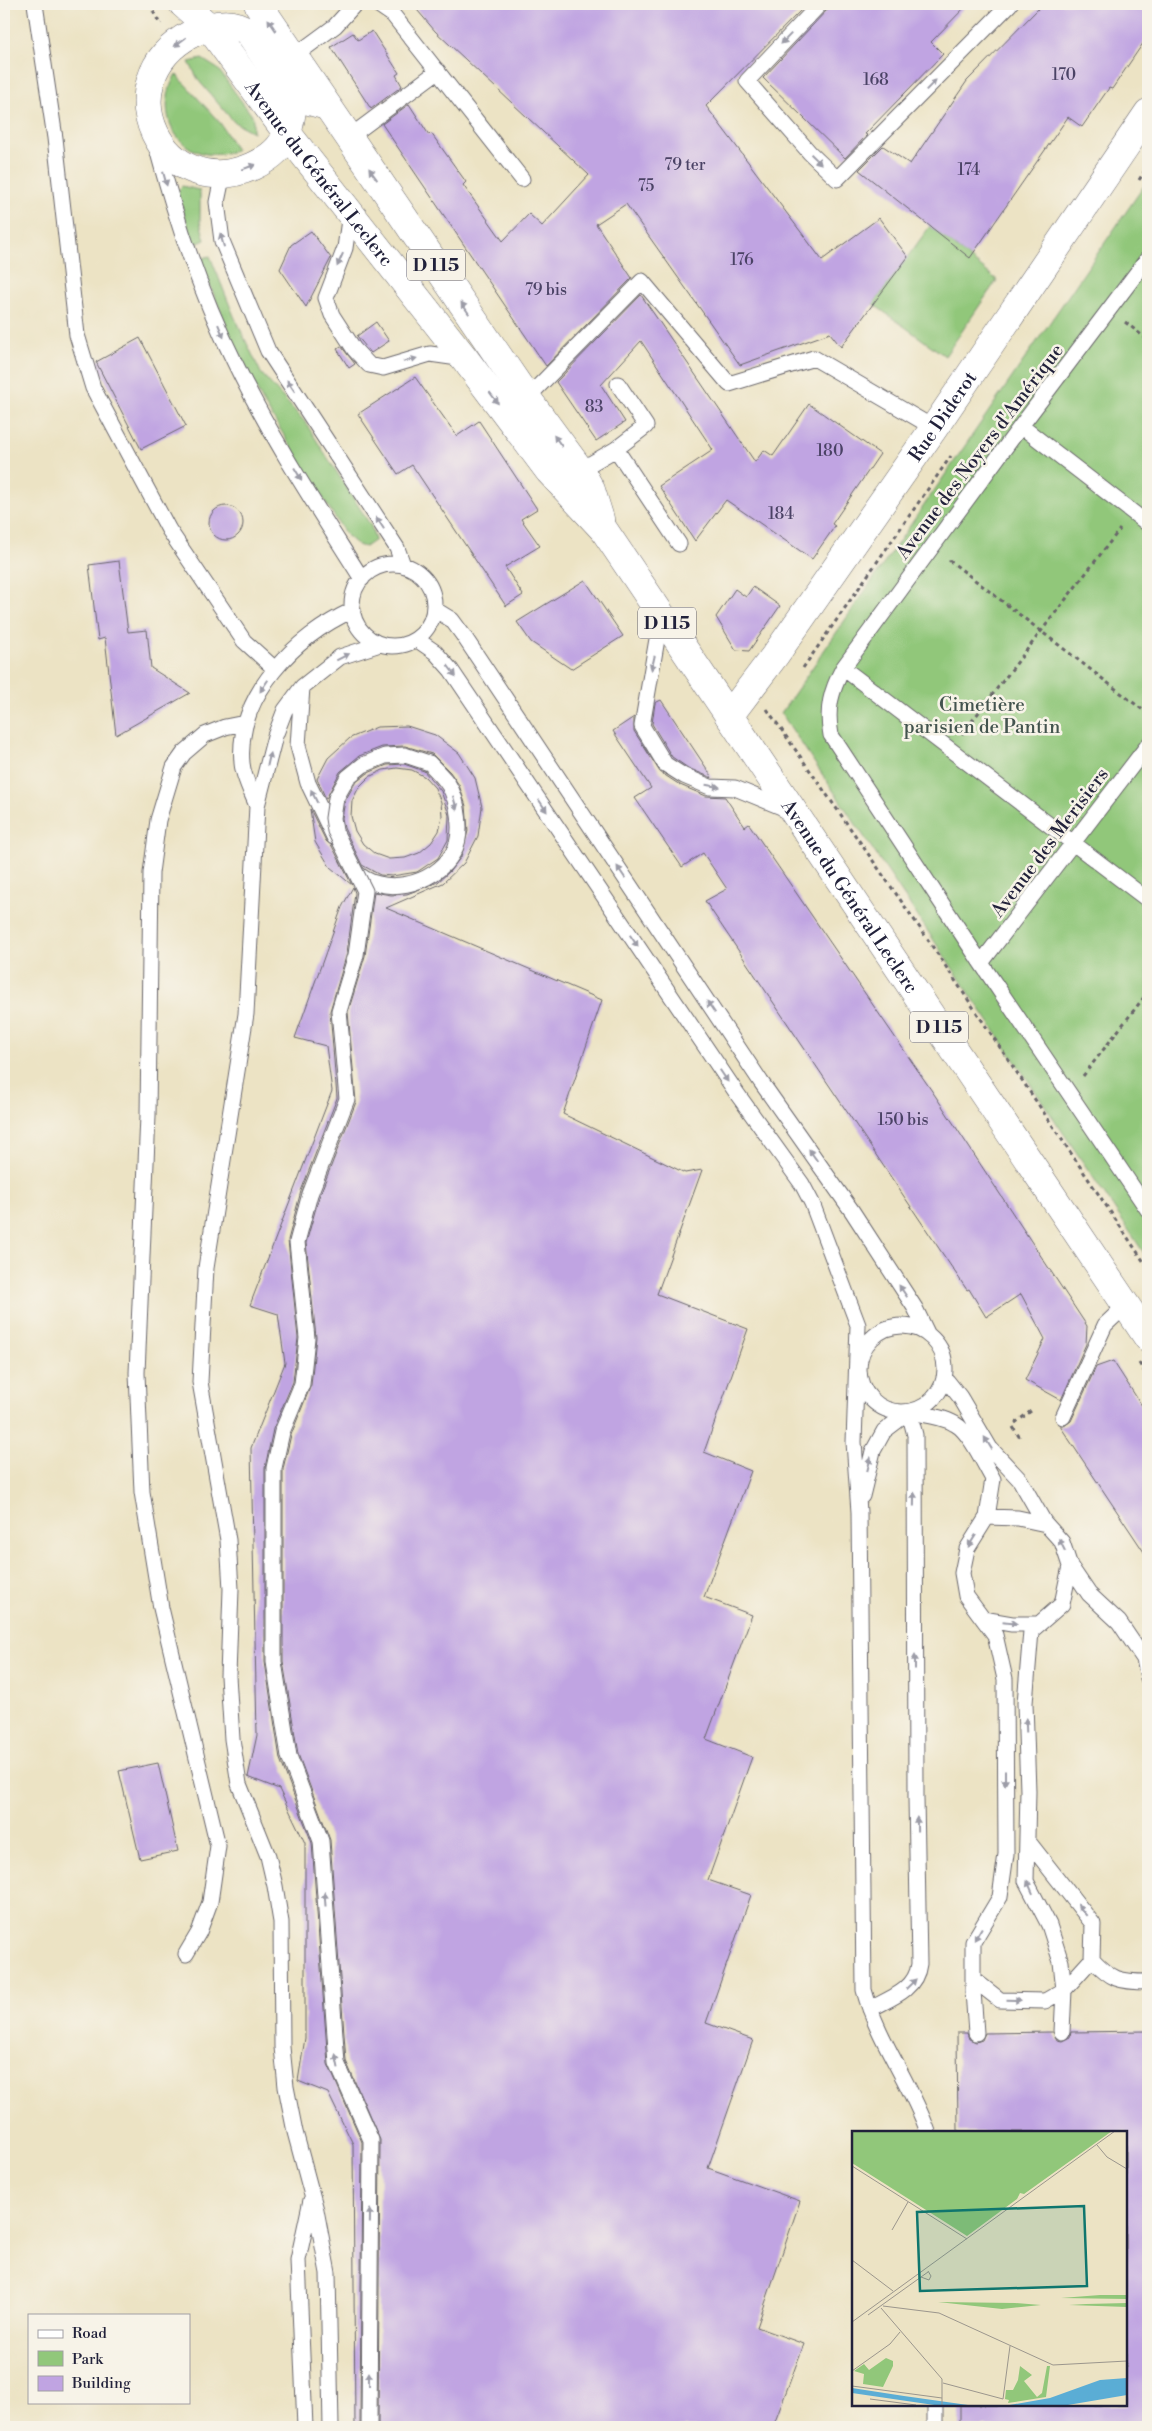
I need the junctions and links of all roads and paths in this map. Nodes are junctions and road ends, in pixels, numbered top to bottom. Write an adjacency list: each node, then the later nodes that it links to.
1 (35, 4): 46 (lane)
2 (150, 4): 9 (path)
3 (183, 4): 10 (main road, Avenue du Général Leclerc / D 115)
4 (258, 4): 11 (main road, Avenue du Général Leclerc / D 115, one-way to 4)
5 (355, 4): 11 (lane)
6 (377, 4): 12 (lane)
7 (820, 4): 8 (lane, one-way to 8)
8 (1010, 4)
9 (153, 11)
10 (209, 27): 13 (main road); 16 (main road, one-way to 16); 17 (main road, Avenue du Général Leclerc / D 115)
11 (293, 57): 13 (main road); 14 (main road, Avenue du Général Leclerc / D 115)
12 (438, 71): 18 (lane); 20 (lane)
13 (292, 96): 14 (main road); 17 (main road)
14 (327, 106): 18 (main road, Avenue du Général Leclerc / D 115)
15 (1148, 113): 29 (main road, Rue Diderot)
16 (153, 132): 19 (main road); 38 (lane, one-way to 38)
17 (287, 133): 19 (main road, one-way to 17); 21 (main road, Avenue du Général Leclerc / D 115)
18 (348, 138): 27 (main road, Avenue du Général Leclerc / D 115, one-way to 18)
19 (223, 173): 37 (lane, one-way to 19)
20 (522, 179)
21 (350, 213): 25 (main road, Avenue du Général Leclerc / D 115); 25 (lane, one-way to 25)
22 (1148, 258): 23 (lane, Avenue des Noyers d'Amérique)
23 (1109, 310): 24 (path); 28 (lane, Avenue des Noyers d'Amérique)
24 (1148, 340)
25 (465, 359): 34 (main road, Avenue du Général Leclerc / D 115, one-way to 34)
26 (618, 384): 30 (lane)
27 (527, 398): 29 (lane); 31 (main road, Avenue du Général Leclerc / D 115, one-way to 27)
28 (1021, 426): 32 (lane); 36 (lane, Avenue des Noyers d'Amérique)
29 (934, 428): 50 (main road, Rue Diderot)
30 (616, 448): 31 (lane); 35 (lane)
31 (580, 470): 34 (main road, Avenue du Général Leclerc / D 115)
32 (1134, 512): 33 (lane); 42 (path)
33 (1148, 524)
34 (604, 530): 41 (main road, Avenue du Général Leclerc / D 115)
35 (679, 544)
36 (932, 547): 42 (path); 45 (lane, Avenue des Noyers d'Amérique)
37 (403, 565): 38 (lane); 39 (lane)
38 (362, 579): 40 (lane)
39 (434, 609): 43 (lane); 64 (lane, one-way to 39)
40 (353, 610): 44 (lane); 46 (lane)
41 (661, 615): 50 (main road, Avenue du Général Leclerc / D 115); 55 (lane, one-way to 55)
42 (1041, 631): 49 (path); 53 (path)
43 (416, 639): 44 (lane); 66 (lane, one-way to 66)
44 (380, 644): 47 (lane, one-way to 44)
45 (843, 668): 53 (lane); 58 (lane, Avenue des Noyers d'Amérique)
46 (275, 669): 51 (lane, one-way to 51)
47 (302, 687): 54 (lane, one-way to 47); 95 (lane, one-way to 47, bridge)
48 (763, 703): 62 (path)
49 (1148, 714)
50 (729, 716): 55 (main road, Avenue du Général Leclerc / D 115)
51 (245, 723): 54 (lane); 82 (lane)
52 (1148, 745): 56 (lane, Avenue des Merisiers)
53 (950, 750): 56 (lane)
54 (257, 806): 91 (lane)
55 (794, 812): 63 (main road, Avenue du Général Leclerc / D 115)
56 (1073, 844): 57 (lane); 58 (lane, Avenue des Merisiers)
57 (1148, 900)
58 (981, 963): 60 (lane, Avenue des Noyers d'Amérique)
59 (1148, 992): 60 (path)
60 (1070, 1093): 61 (lane, Avenue des Noyers d'Amérique)
61 (1148, 1210)
62 (1148, 1268)
63 (1126, 1305): 65 (main road, Avenue du Général Leclerc / D 115); 70 (lane)
64 (927, 1333): 66 (lane); 67 (lane)
65 (1148, 1338)
66 (858, 1370): 69 (lane); 74 (lane)
67 (944, 1377): 69 (lane); 76 (lane, one-way to 67)
68 (1031, 1411): 71 (path)
69 (909, 1412): 74 (lane, one-way to 69); 75 (lane); 87 (lane, one-way to 69)
70 (1063, 1417)
71 (1015, 1423)
72 (1013, 1427): 73 (path)
73 (1020, 1438)
74 (859, 1512): 87 (lane)
75 (988, 1517): 76 (lane); 78 (lane, one-way to 78)
76 (1046, 1524): 77 (lane, one-way to 76)
77 (1070, 1566): 79 (lane); 80 (lane)
78 (983, 1619): 79 (lane, one-way to 79); 84 (lane, one-way to 84)
79 (1037, 1624): 81 (lane, one-way to 79)
80 (1148, 1678)
81 (1027, 1840): 83 (lane, one-way to 81); 86 (lane, one-way to 81)
82 (186, 1954)
83 (1092, 1959): 85 (lane); 86 (lane)
84 (973, 1979): 86 (lane, one-way to 86); 89 (lane)
85 (1148, 1982)
86 (1064, 1990): 88 (lane)
87 (870, 2010): 90 (lane)
88 (1062, 2032)
89 (976, 2033)
90 (928, 2131)
91 (312, 2196): 93 (lane); 94 (lane)
92 (935, 2406): 96 (lane)
93 (304, 2427)
94 (331, 2427)
95 (369, 2427)
96 (935, 2427)

